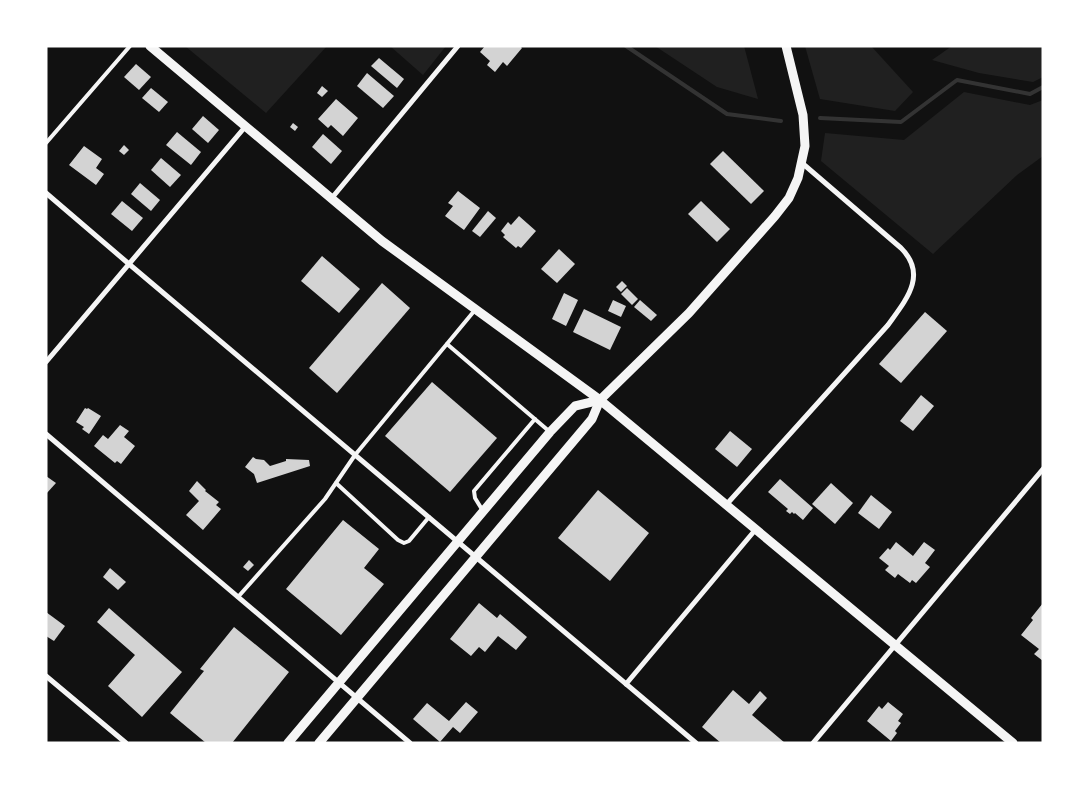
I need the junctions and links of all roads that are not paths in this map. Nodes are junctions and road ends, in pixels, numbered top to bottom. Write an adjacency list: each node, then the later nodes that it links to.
1 (130, 46): 6 (lane)
2 (150, 46): 5 (street)
3 (458, 46): 9 (street)
4 (786, 46): 7 (street)
5 (245, 127): 9 (street); 10 (street)
6 (46, 143)
7 (802, 163): 14 (street); 21 (street)
8 (46, 193): 10 (street)
9 (331, 199): 11 (street)
10 (129, 264): 13 (street); 18 (street)
11 (475, 310): 12 (lane); 14 (street)
12 (447, 344): 15 (lane); 18 (lane)
13 (46, 362)
14 (600, 400): 16 (street); 21 (street); 26 (street)
15 (535, 419): 16 (lane); 22 (lane)
16 (550, 432): 22 (street)
17 (46, 434): 27 (street)
18 (355, 455): 20 (lane); 23 (street)
19 (1043, 469): 28 (street)
20 (336, 483): 23 (lane); 27 (lane)
21 (726, 504): 24 (street)
22 (483, 511): 25 (street)
23 (429, 517): 25 (street)
24 (756, 529): 28 (street); 31 (street)
25 (458, 542): 26 (street); 30 (street)
26 (476, 558): 31 (street); 32 (street)
27 (238, 598): 30 (street)
28 (895, 645): 38 (street); 39 (street)
29 (46, 676): 33 (street)
30 (338, 683): 32 (street); 34 (street)
31 (626, 684): 37 (street)
32 (357, 698): 35 (street); 36 (street)
33 (126, 743)
34 (288, 743)
35 (319, 743)
36 (410, 743)
37 (696, 743)
38 (813, 743)
39 (1013, 743)

